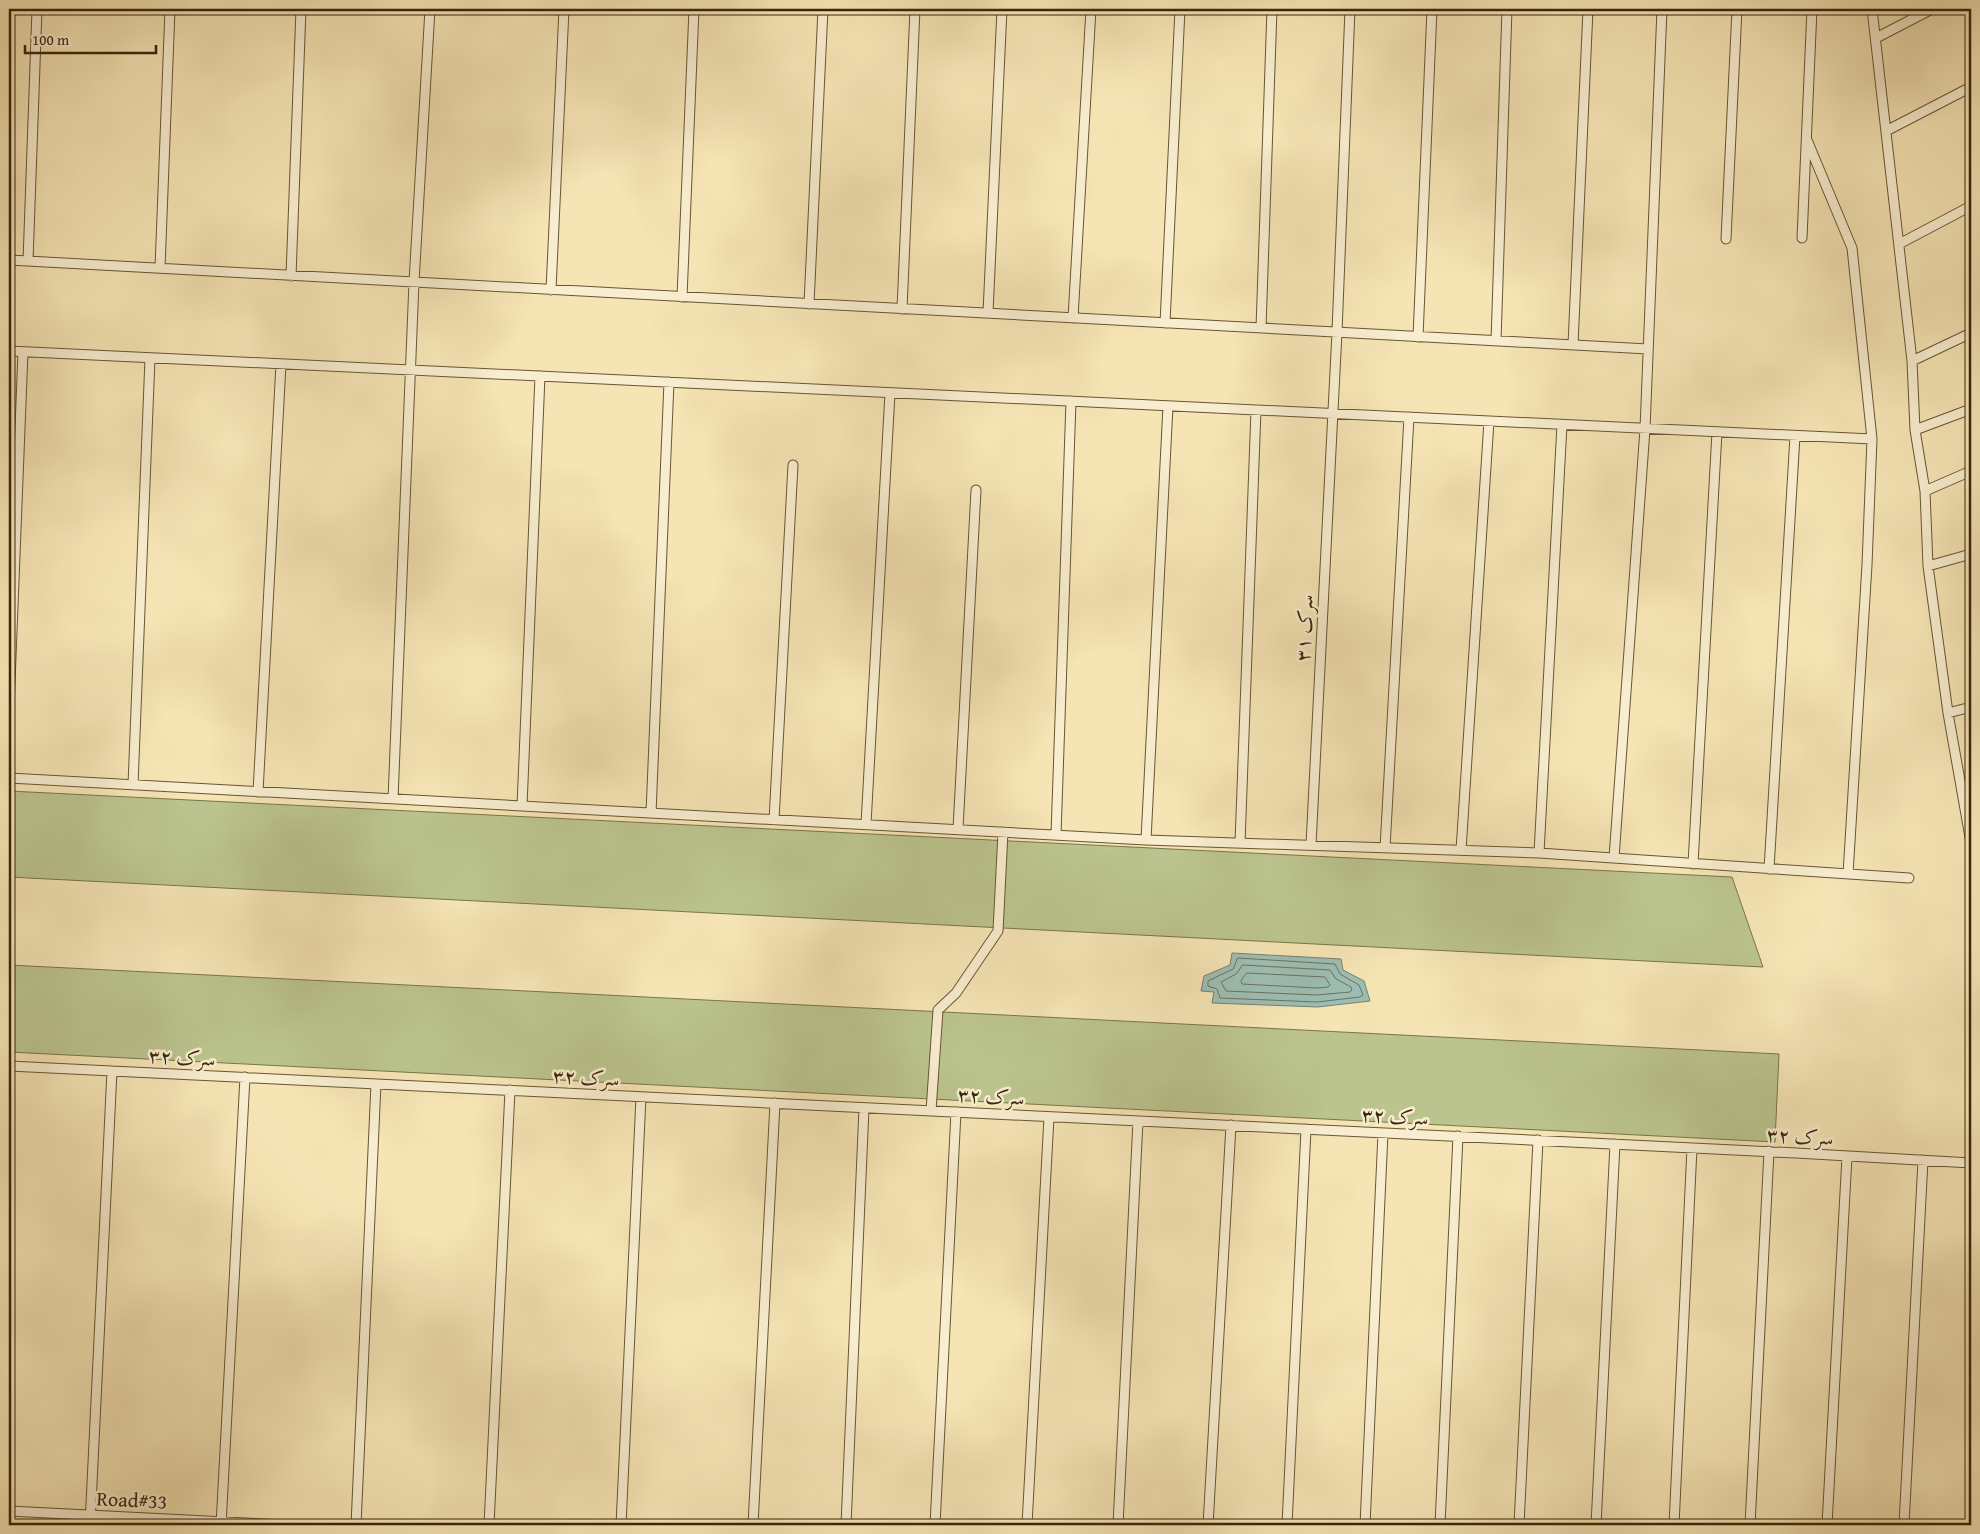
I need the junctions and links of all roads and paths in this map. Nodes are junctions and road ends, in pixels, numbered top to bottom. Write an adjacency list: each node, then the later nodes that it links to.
1 (37, 9): 31 (street)
2 (170, 9): 32 (street)
3 (302, 9): 33 (street)
4 (430, 9): 34 (street)
5 (564, 9): 35 (street)
6 (694, 9): 36 (street)
7 (823, 9): 37 (street)
8 (916, 9): 38 (street)
9 (1002, 9): 39 (street)
10 (1091, 9): 40 (street)
11 (1180, 9): 41 (street)
12 (1272, 9): 42 (street)
13 (1350, 9): 43 (street, سرک ۳۱)
14 (1432, 9): 45 (street)
15 (1507, 9): 46 (street)
16 (1588, 9): 47 (street)
17 (1662, 9): 48 (street)
18 (1737, 9): 28 (street)
19 (1812, 9): 25 (street)
20 (1872, 9): 22 (street)
21 (1932, 9): 22 (street)
22 (1876, 38): 24 (street)
23 (1971, 87): 24 (street)
24 (1886, 130): 29 (street)
25 (1807, 140): 27 (street); 70 (street)
26 (1971, 206): 29 (street)
27 (1802, 238)
28 (1726, 239)
29 (1899, 244): 52 (street)
30 (9, 260): 31 (street)
31 (28, 261): 32 (street)
32 (160, 268): 33 (street)
33 (291, 276): 34 (street)
34 (414, 282): 35 (street); 54 (street)
35 (551, 290): 36 (street)
36 (682, 297): 37 (street)
37 (809, 304): 38 (street)
38 (902, 309): 39 (street)
39 (988, 314): 40 (street)
40 (1073, 318): 41 (street)
41 (1165, 323): 42 (street)
42 (1261, 328): 43 (street)
43 (1337, 332): 45 (street); 62 (street, سرک ۳۱)
44 (1971, 332): 52 (street)
45 (1418, 337): 46 (street)
46 (1496, 341): 47 (street)
47 (1573, 345): 48 (street)
48 (1648, 349): 66 (street)
49 (9, 351): 50 (street)
50 (23, 352): 51 (street); 78 (street)
51 (150, 358): 53 (street); 81 (street)
52 (1912, 361): 67 (street)
53 (281, 364): 54 (street); 82 (street)
54 (410, 370): 55 (street); 83 (street)
55 (540, 376): 56 (street); 84 (street)
56 (669, 382): 57 (street); 86 (street)
57 (890, 393): 58 (street); 88 (street)
58 (1071, 401): 59 (street); 91 (street)
59 (1168, 406): 61 (street); 92 (street)
60 (1971, 409): 67 (street)
61 (1256, 410): 62 (street); 93 (street)
62 (1333, 414): 63 (street); 95 (street, سرک ۳۱)
63 (1409, 417): 64 (street); 96 (street)
64 (1489, 421): 65 (street); 97 (street)
65 (1562, 424): 66 (street); 98 (street)
66 (1644, 429): 68 (street); 99 (street)
67 (1915, 430): 74 (street)
68 (1717, 432): 69 (street); 100 (street)
69 (1795, 436): 70 (street); 101 (street)
70 (1872, 440): 102 (street)
71 (794, 465): 87 (street)
72 (1971, 472): 74 (street)
73 (976, 490): 89 (street)
74 (1924, 491): 76 (street)
75 (1971, 554): 76 (street)
76 (1928, 566): 79 (street)
77 (1971, 707): 79 (street)
78 (9, 708)
79 (1948, 713): 85 (street)
80 (9, 778): 81 (street)
81 (133, 785): 82 (street)
82 (258, 792): 83 (street)
83 (393, 799): 84 (street)
84 (522, 806): 86 (street)
85 (1968, 807): 94 (street)
86 (651, 813): 87 (street)
87 (774, 820): 88 (street)
88 (866, 824): 89 (street)
89 (958, 830): 90 (street)
90 (1003, 832): 91 (street); 112 (street)
91 (1056, 835): 92 (street)
92 (1146, 840): 93 (street)
93 (1240, 843): 95 (street)
94 (1971, 843)
95 (1311, 845): 96 (street)
96 (1385, 848): 97 (street)
97 (1461, 850): 98 (street)
98 (1539, 853): 99 (street)
99 (1614, 858): 100 (street)
100 (1693, 864): 101 (street)
101 (1768, 868): 102 (street)
102 (1848, 874): 103 (street)
103 (1909, 878)
104 (9, 1066): 105 (street, سرک ۳۲)
105 (112, 1071): 106 (street, سرک ۳۲); 128 (street)
106 (245, 1078): 107 (street, سرک ۳۲); 129 (street)
107 (376, 1084): 108 (street, سرک ۳۲); 131 (street)
108 (510, 1090): 109 (street, سرک ۳۲); 132 (street)
109 (641, 1097): 110 (street, سرک ۳۲); 133 (street)
110 (775, 1103): 111 (street, سرک ۳۲); 134 (street)
111 (864, 1108): 112 (street, سرک ۳۲); 135 (street)
112 (931, 1111): 113 (street, سرک ۳۲)
113 (956, 1112): 114 (street, سرک ۳۲); 136 (street)
114 (1049, 1116): 115 (street, سرک ۳۲); 137 (street)
115 (1138, 1121): 116 (street, سرک ۳۲); 138 (street)
116 (1231, 1125): 117 (street, سرک ۳۲); 139 (street)
117 (1306, 1129): 118 (street, سرک ۳۲); 140 (street)
118 (1383, 1133): 119 (street, سرک ۳۲); 141 (street)
119 (1458, 1136): 120 (street, سرک ۳۲); 142 (street)
120 (1538, 1140): 121 (street, سرک ۳۲); 143 (street)
121 (1614, 1144): 122 (street, سرک ۳۲); 144 (street)
122 (1692, 1148): 123 (street, سرک ۳۲); 145 (street)
123 (1769, 1151): 124 (street, سرک ۳۲); 146 (street)
124 (1847, 1156): 125 (street, سرک ۳۲); 147 (street)
125 (1923, 1160): 126 (street, سرک ۳۲); 148 (street)
126 (1971, 1163)
127 (9, 1511): 128 (street, Road#33)
128 (90, 1521): 129 (street, Road#33)
129 (221, 1524): 130 (street, Road#33)
130 (283, 1525)
131 (356, 1525)
132 (488, 1525)
133 (621, 1525)
134 (753, 1525)
135 (846, 1525)
136 (935, 1525)
137 (1027, 1525)
138 (1118, 1525)
139 (1208, 1525)
140 (1286, 1525)
141 (1365, 1525)
142 (1440, 1525)
143 (1518, 1525)
144 (1596, 1525)
145 (1674, 1525)
146 (1750, 1525)
147 (1827, 1525)
148 (1904, 1525)

